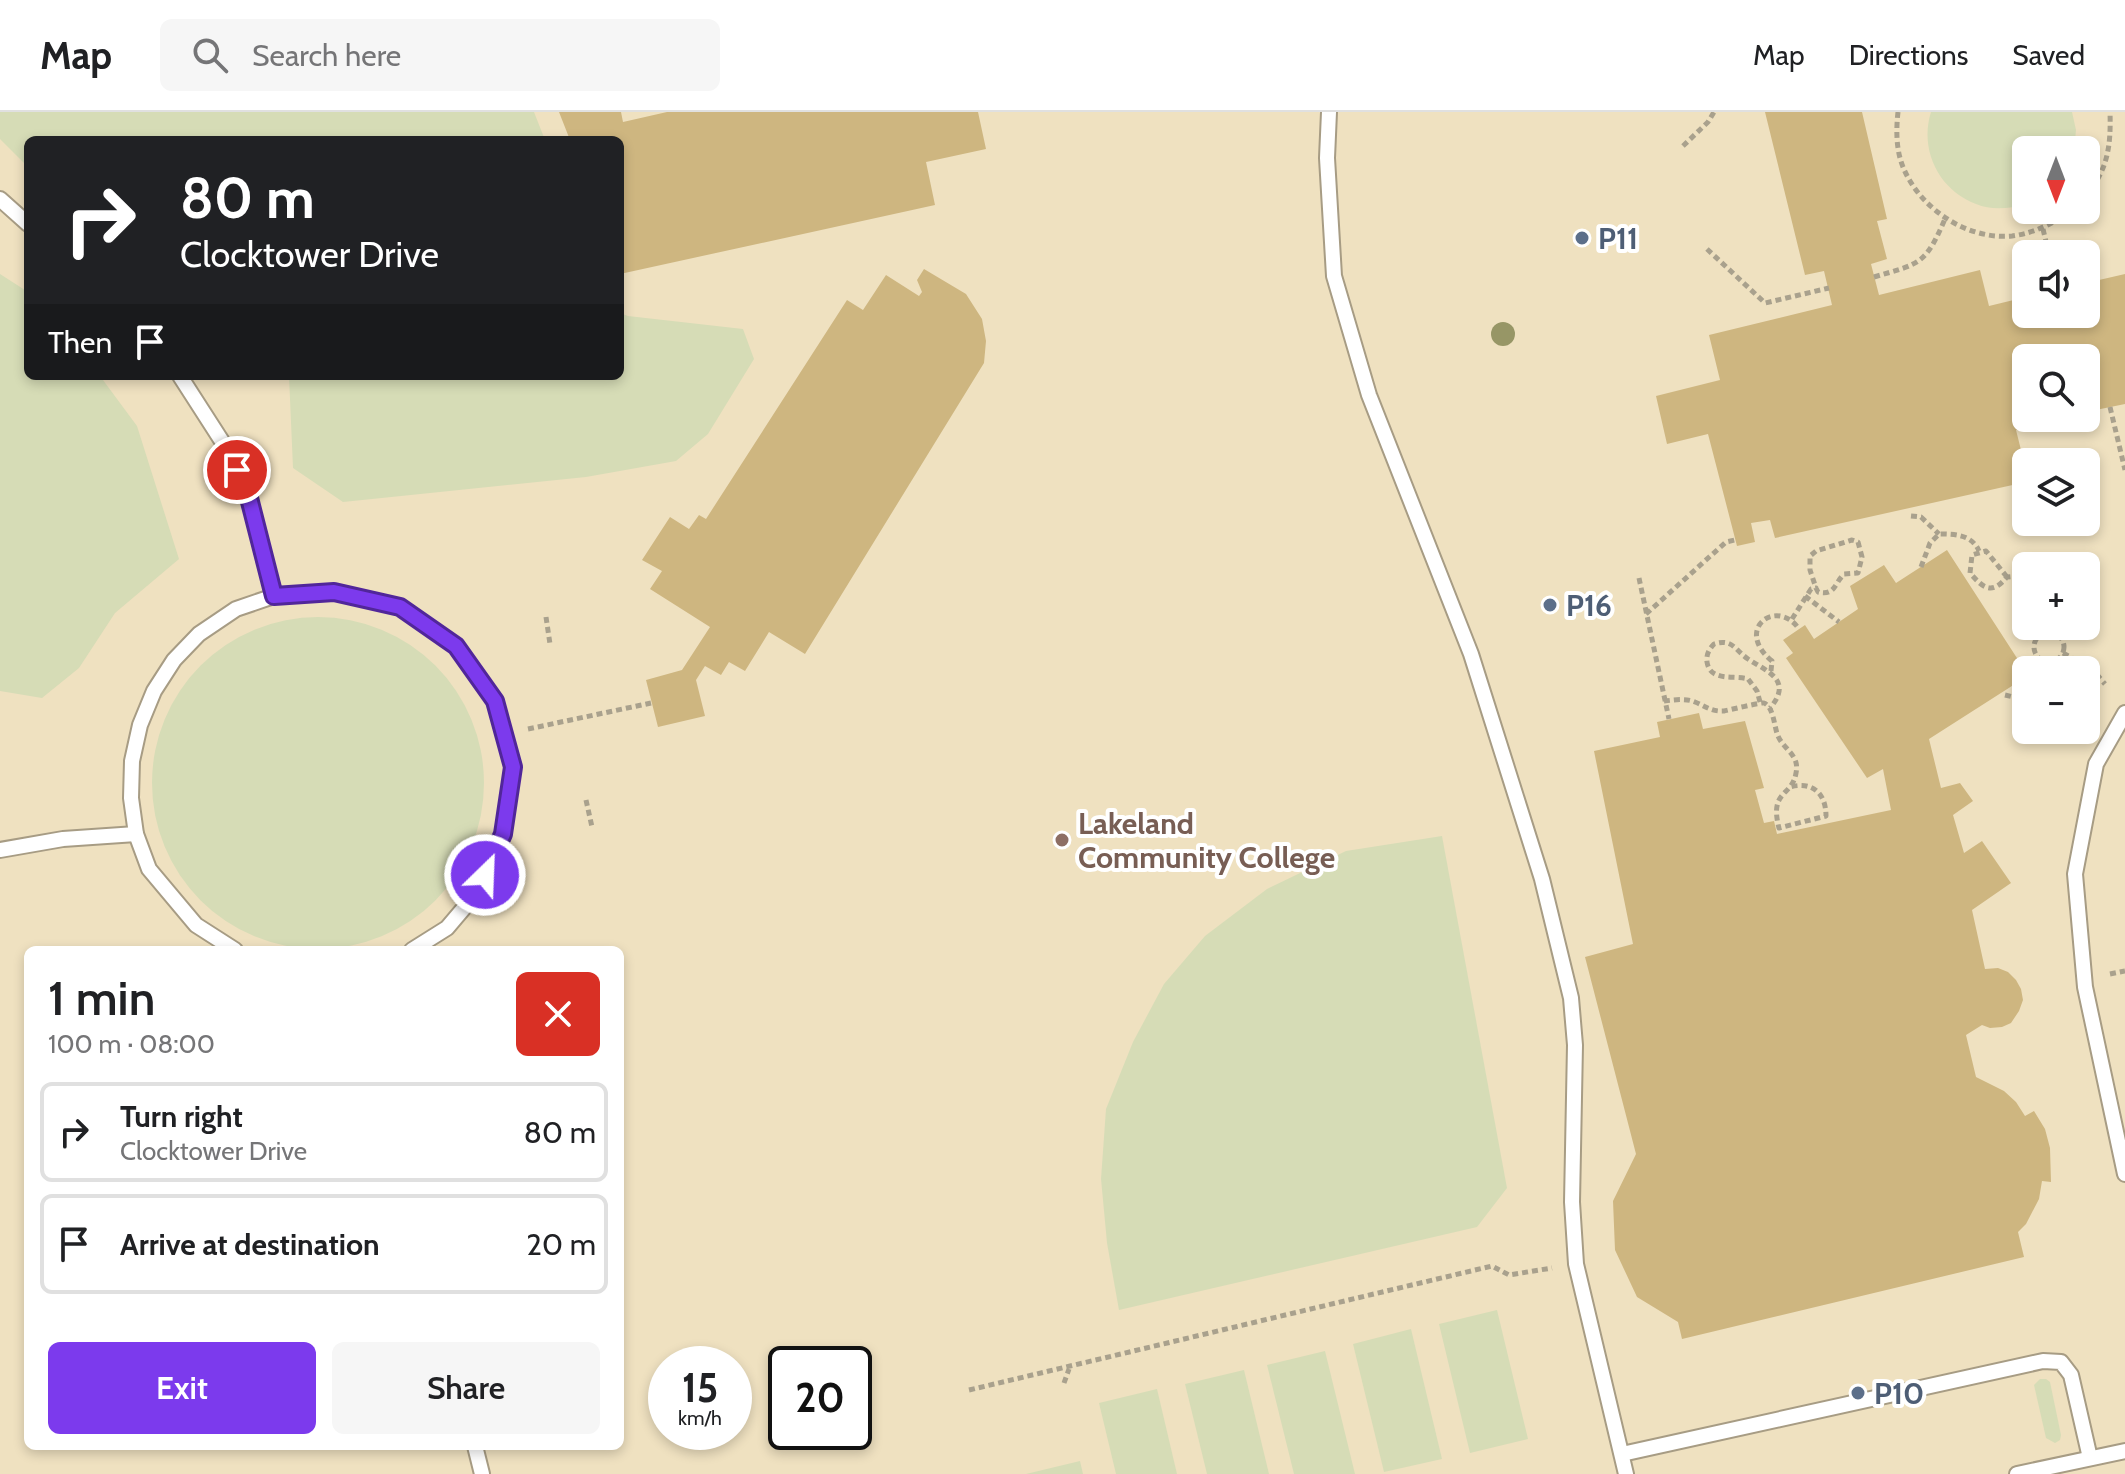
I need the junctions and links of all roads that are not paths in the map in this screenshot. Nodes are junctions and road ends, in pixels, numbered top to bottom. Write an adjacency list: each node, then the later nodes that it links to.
1 (1329, 112): 14 (lane)
2 (0, 199): 3 (lane)
3 (24, 220)
4 (183, 380): 5 (lane)
5 (274, 596): 7 (lane); 10 (lane)
6 (2125, 713): 11 (lane)
7 (136, 834): 8 (lane); 9 (lane)
8 (0, 850)
9 (226, 946)
10 (418, 946)
11 (2125, 1174)
12 (476, 1450): 16 (lane)
13 (2125, 1451): 15 (lane)
14 (1622, 1454): 15 (lane); 17 (lane)
15 (2090, 1458): 18 (lane)
16 (482, 1474)
17 (1626, 1474)
18 (2017, 1474)

